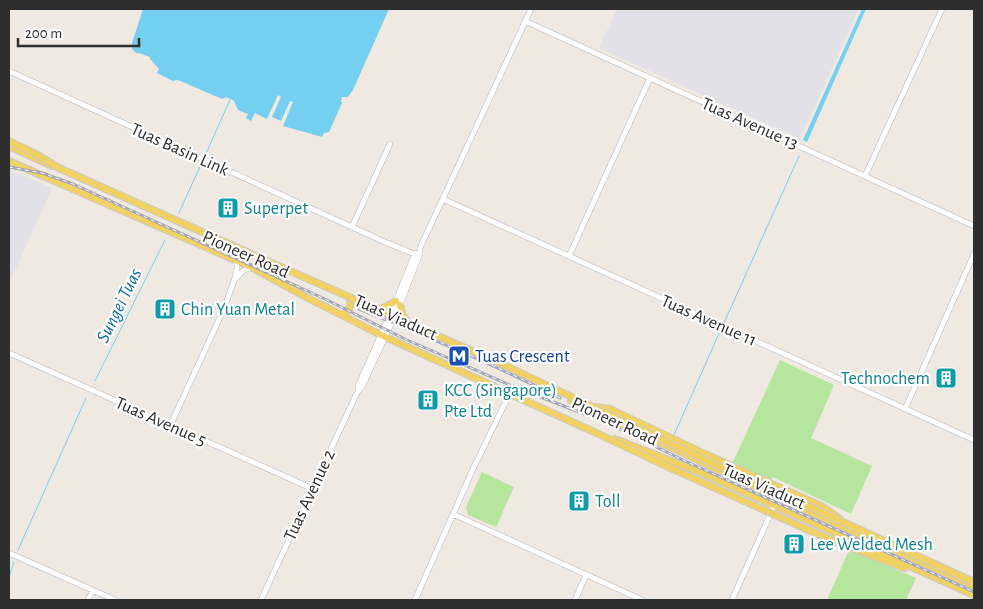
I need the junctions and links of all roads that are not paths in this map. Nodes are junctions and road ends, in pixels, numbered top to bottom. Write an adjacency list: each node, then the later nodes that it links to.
1 (531, 9): 3 (street)
2 (942, 9): 10 (street)
3 (525, 21): 5 (street, Tuas Avenue 13); 11 (street)
4 (9, 71): 13 (street, Tuas Basin Link)
5 (650, 78): 10 (street, Tuas Avenue 13); 16 (street)
6 (9, 141): 29 (main road, Tuas Viaduct, bridge)
7 (390, 144): 13 (street)
8 (9, 146): 20 (main road, Pioneer Road)
9 (9, 161): 17 (main road, Pioneer Road)
10 (865, 176): 12 (street, Tuas Avenue 13)
11 (443, 200): 15 (street); 16 (street, Tuas Avenue 11)
12 (974, 226)
13 (352, 227): 15 (street, Tuas Basin Link)
14 (974, 254): 30 (street)
15 (416, 255): 21 (street)
16 (569, 256): 30 (street, Tuas Avenue 11)
17 (237, 262): 18 (main road, Pioneer Road); 19 (street)
18 (250, 268): 19 (street); 23 (main road, Pioneer Road)
19 (235, 278): 31 (street)
20 (350, 300): 22 (main road, Pioneer Road); 23 (main road)
21 (398, 303): 22 (main road); 24 (street); 25 (main road)
22 (372, 309): 24 (main road, Pioneer Road)
23 (342, 315): 26 (main road, Pioneer Road)
24 (391, 318): 25 (main road, Pioneer Road); 26 (street)
25 (410, 326): 35 (main road, Pioneer Road)
26 (383, 335): 28 (main road, Pioneer Road); 34 (street, Tuas Avenue 2)
27 (9, 353): 31 (street, Tuas Avenue 5)
28 (508, 393): 32 (main road, Pioneer Road); 37 (street)
29 (592, 407): 38 (main road, bridge); 41 (main road, Tuas Viaduct, bridge)
30 (905, 409): 33 (street, Tuas Avenue 11)
31 (170, 426): 34 (street, Tuas Avenue 5)
32 (588, 429): 36 (main road, Pioneer Road); 44 (main road, bridge)
33 (974, 440)
34 (313, 489): 47 (street, Tuas Avenue 2)
35 (778, 497): 36 (street); 38 (main road, Pioneer Road)
36 (774, 506): 44 (main road, Pioneer Road); 51 (street)
37 (453, 514): 40 (street); 48 (street)
38 (867, 538): 42 (main road, Pioneer Road)
39 (9, 553): 43 (street)
40 (586, 575): 49 (street); 50 (street)
41 (974, 582)
42 (974, 586)
43 (93, 590): 45 (street); 46 (street)
44 (974, 596)
45 (88, 600)
46 (115, 600)
47 (261, 600)
48 (415, 600)
49 (575, 600)
50 (642, 600)
51 (732, 600)

